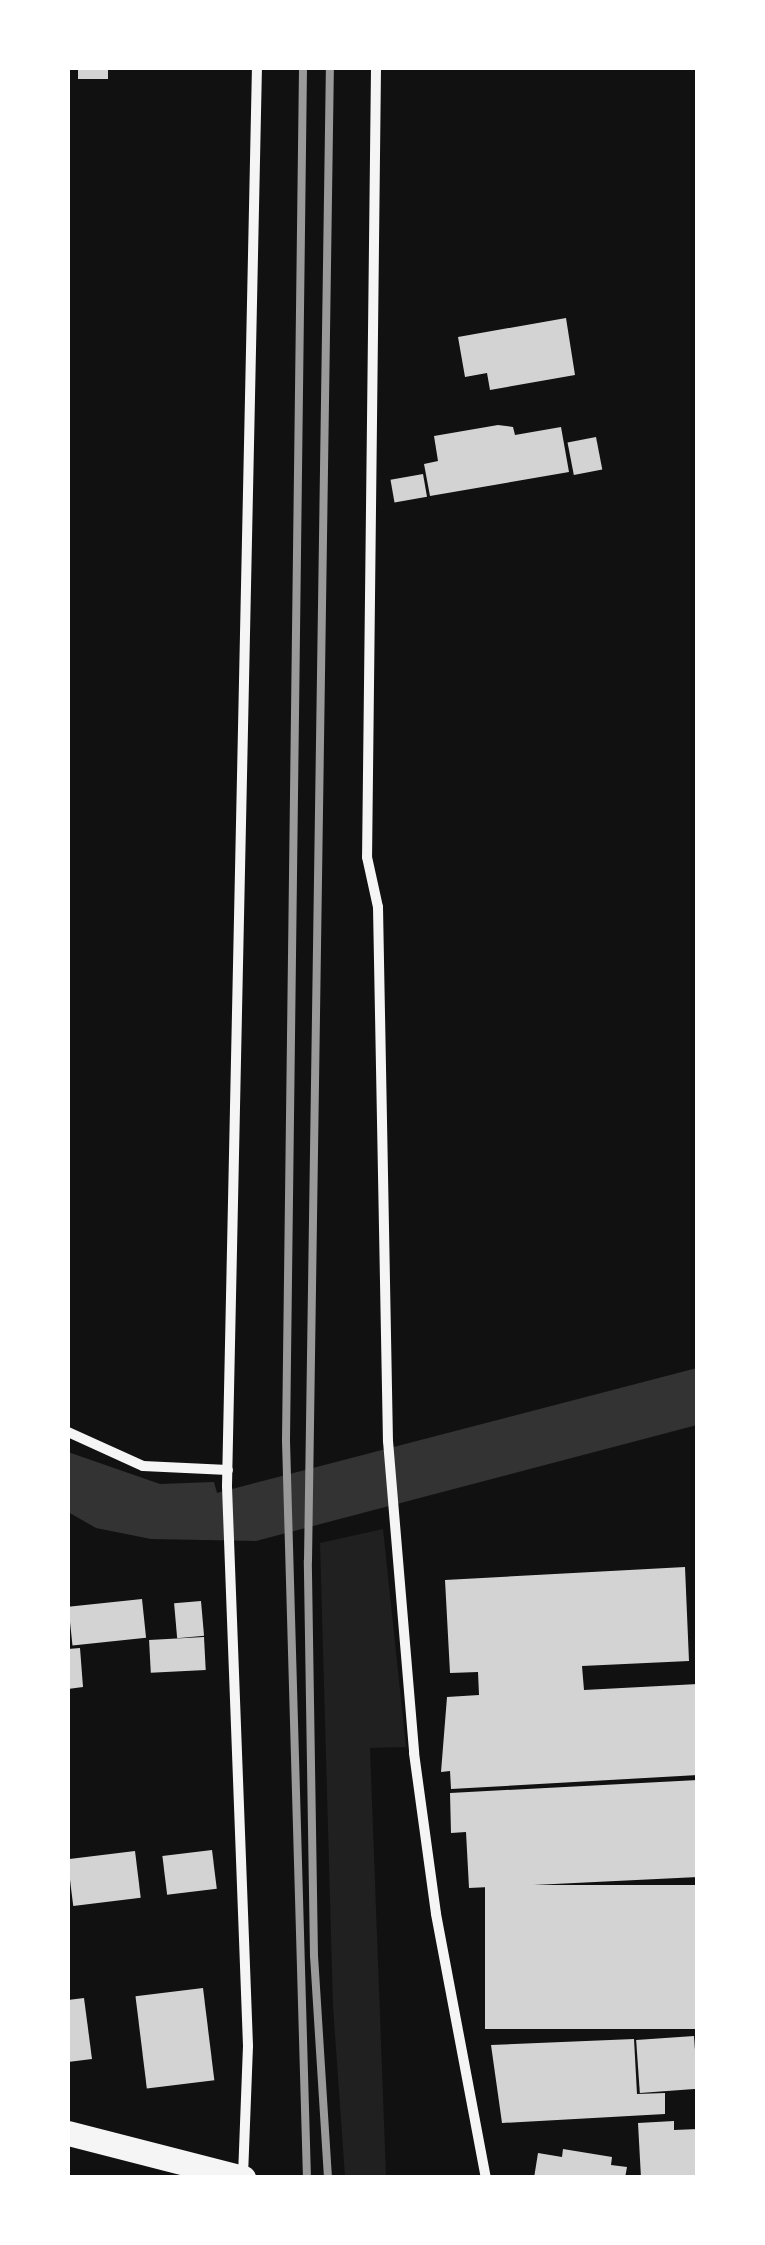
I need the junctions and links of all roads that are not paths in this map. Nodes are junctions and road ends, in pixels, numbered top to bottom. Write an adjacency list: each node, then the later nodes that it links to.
1 (257, 68): 4 (street)
2 (376, 68): 7 (street)
3 (68, 1432): 4 (street)
4 (228, 1470): 6 (street)
5 (68, 2134): 6 (main road)
6 (243, 2178)
7 (486, 2178)

